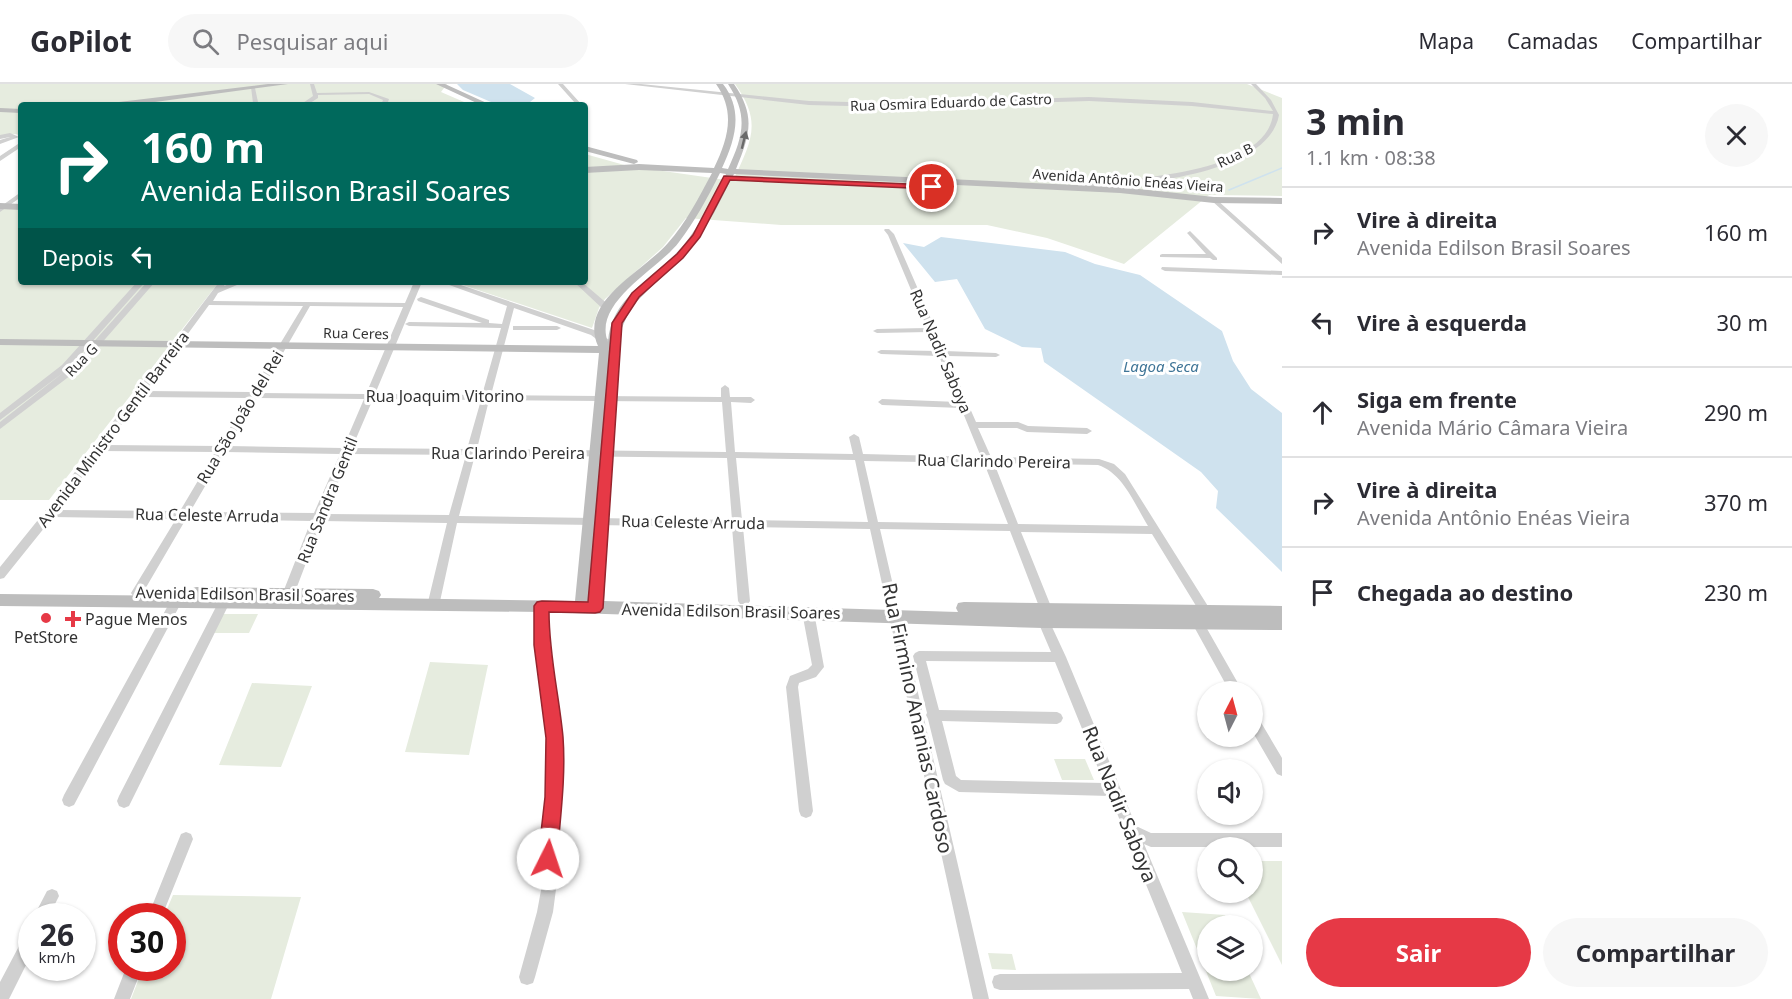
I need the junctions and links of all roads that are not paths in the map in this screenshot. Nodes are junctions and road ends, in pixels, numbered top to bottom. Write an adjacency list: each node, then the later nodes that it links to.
1 (263, 84): 15 (street)
2 (284, 84): 11 (street)
3 (312, 84): 12 (street)
4 (429, 84): 19 (street)
5 (439, 84): 20 (street)
6 (560, 84): 21 (street)
7 (627, 84): 13 (street, Rua Osmira Eduardo de Castro)
8 (719, 84): 13 (street)
9 (731, 84): 14 (street)
10 (1253, 84): 24 (street)
11 (253, 88): 15 (street); 16 (street)
12 (317, 94): 17 (street); 18 (street)
13 (728, 96): 14 (street, Rua Osmira Eduardo de Castro); 33 (street)
14 (740, 98): 24 (street, Rua Osmira Eduardo de Castro); 34 (street, one-way to 14)
15 (139, 102)
16 (256, 102)
17 (309, 102)
18 (385, 102)
19 (470, 102)
20 (480, 102)
21 (576, 102)
22 (0, 109): 23 (street)
23 (18, 109)
24 (1276, 113): 36 (street, Rua B)
25 (11, 139): 28 (street); 29 (street)
26 (588, 150): 30 (street)
27 (588, 150): 32 (street)
28 (0, 152)
29 (0, 159)
30 (639, 167): 31 (street, Avenida Antônio Enéas Vieira); 32 (street, Avenida Antônio Enéas Vieira)
31 (588, 170)
32 (682, 170): 33 (street, Avenida Antônio Enéas Vieira)
33 (714, 174): 34 (street, Avenida Antônio Enéas Vieira); 35 (street, Avenida Antônio Enéas Vieira); 63 (street)
34 (728, 175): 36 (street, Avenida Antônio Enéas Vieira); 39 (street, Avenida Antônio Enéas Vieira); 72 (street)
35 (588, 176)
36 (1068, 188): 39 (street, Avenida Antônio Enéas Vieira)
37 (18, 196): 41 (street)
38 (1282, 201): 39 (street, Avenida Antônio Enéas Vieira)
39 (1217, 202): 46 (street)
40 (18, 204): 41 (street)
41 (3, 206)
42 (886, 230): 68 (street, Rua Nadir Saboya)
43 (1190, 233): 45 (street)
44 (1162, 256): 45 (street)
45 (1212, 256): 47 (street)
46 (1282, 262)
47 (1223, 268): 48 (street); 49 (street)
48 (1165, 270)
49 (1282, 273)
50 (139, 285): 71 (street, Rua G)
51 (148, 285): 71 (street, Rua G)
52 (221, 285): 57 (street, Avenida Ministro Gentil Barreira)
53 (232, 285): 57 (street)
54 (417, 285): 62 (street, Rua Sandra Gentil)
55 (454, 285): 61 (street)
56 (581, 285): 63 (street)
57 (217, 291): 59 (street, Avenida Ministro Gentil Barreira)
58 (421, 299): 65 (street)
59 (209, 303): 60 (street); 73 (street, Avenida Ministro Gentil Barreira)
60 (308, 304): 62 (street); 74 (street, Rua São João del Rei)
61 (511, 304): 66 (street); 72 (street)
62 (410, 306): 76 (street, Rua Sandra Gentil)
63 (607, 308): 72 (street)
64 (409, 324): 65 (street)
65 (492, 326): 66 (street)
66 (509, 328): 67 (street); 75 (street)
67 (557, 328)
68 (932, 330): 69 (street); 78 (street, Rua Nadir Saboya)
69 (877, 332)
70 (0, 342): 71 (street, Rua Ceres)
71 (92, 343): 73 (street, Rua Ceres); 89 (street, Rua G); 91 (street, Rua G)
72 (609, 345): 75 (street, Rua Ceres); 85 (street)
73 (176, 346): 74 (street, Rua Ceres); 80 (street, Avenida Ministro Gentil Barreira)
74 (282, 347): 76 (street, Rua Ceres); 82 (street, Rua São João del Rei)
75 (498, 347): 76 (street, Rua Ceres); 84 (street)
76 (391, 348): 83 (street, Rua Sandra Gentil)
77 (881, 352): 78 (street)
78 (943, 355): 79 (street); 88 (street, Rua Nadir Saboya)
79 (996, 355)
80 (139, 394): 82 (street, Rua Joaquim Vitorino); 94 (street, Avenida Ministro Gentil Barreira)
81 (725, 394): 85 (street, Rua Joaquim Vitorino); 86 (street, Rua Joaquim Vitorino); 99 (street)
82 (254, 395): 83 (street, Rua Joaquim Vitorino); 95 (street, Rua São João del Rei)
83 (369, 396): 84 (street, Rua Joaquim Vitorino); 96 (street, Rua Sandra Gentil)
84 (485, 396): 85 (street, Rua Joaquim Vitorino); 97 (street)
85 (606, 397): 98 (street)
86 (751, 400)
87 (882, 402): 88 (street)
88 (964, 405): 90 (street, Rua Nadir Saboya)
89 (0, 417)
90 (973, 425): 92 (street); 101 (street, Rua Nadir Saboya)
91 (0, 426)
92 (1087, 430)
93 (855, 437): 100 (street, Rua Firmino Ananias Cardoso)
94 (98, 448): 95 (street, Rua Clarindo Pereira); 102 (street, Avenida Ministro Gentil Barreira)
95 (220, 450): 96 (street, Rua Clarindo Pereira); 103 (street, Rua São João del Rei)
96 (347, 452): 97 (street, Rua Clarindo Pereira); 104 (street, Rua Sandra Gentil)
97 (471, 454): 98 (street, Rua Clarindo Pereira); 105 (street)
98 (601, 454): 99 (street, Rua Clarindo Pereira); 106 (street)
99 (731, 455): 100 (street, Rua Clarindo Pereira); 107 (street)
100 (860, 459): 101 (street, Rua Clarindo Pereira); 108 (street, Rua Firmino Ananias Cardoso)
101 (988, 461): 109 (street, Rua Nadir Saboya); 110 (street, Rua Clarindo Pereira)
102 (50, 513): 103 (street, Rua Celeste Arruda); 111 (street, Avenida Ministro Gentil Barreira)
103 (183, 515): 104 (street, Rua Celeste Arruda); 113 (street, Rua São João del Rei)
104 (318, 517): 105 (street, Rua Celeste Arruda); 114 (street, Rua Sandra Gentil)
105 (453, 519): 106 (street, Rua Celeste Arruda); 116 (street)
106 (596, 520): 107 (street, Rua Celeste Arruda); 119 (street)
107 (736, 523): 108 (street, Rua Celeste Arruda); 117 (street)
108 (875, 525): 109 (street, Rua Celeste Arruda); 122 (street, Rua Firmino Ananias Cardoso)
109 (1016, 528): 110 (street, Rua Celeste Arruda); 124 (street, Rua Nadir Saboya)
110 (1156, 530): 125 (street)
111 (0, 575)
112 (0, 590): 113 (street, Avenida Edilson Brasil Soares)
113 (137, 593): 114 (street, Avenida Edilson Brasil Soares)
114 (287, 599): 116 (street, Avenida Edilson Brasil Soares); 120 (street, Avenida Edilson Brasil Soares)
115 (0, 600): 118 (street, Avenida Edilson Brasil Soares)
116 (434, 601): 119 (street, Avenida Edilson Brasil Soares); 121 (street, Avenida Edilson Brasil Soares)
117 (744, 601): 119 (street, Avenida Edilson Brasil Soares); 122 (street, Avenida Edilson Brasil Soares)
118 (176, 603): 120 (street, Avenida Edilson Brasil Soares); 135 (street)
119 (589, 603): 121 (street, Avenida Edilson Brasil Soares); 126 (street, Avenida Edilson Brasil Soares)
120 (223, 604): 136 (street)
121 (542, 606): 145 (street)
122 (894, 611): 124 (street, Avenida Edilson Brasil Soares); 126 (street, Avenida Edilson Brasil Soares); 151 (street, Rua Firmino Ananias Cardoso)
123 (1282, 612): 125 (street, Avenida Edilson Brasil Soares)
124 (1043, 613): 125 (street, Avenida Edilson Brasil Soares); 128 (street, Rua Nadir Saboya)
125 (1202, 617): 127 (street, Avenida Edilson Brasil Soares); 129 (street)
126 (809, 619): 137 (street)
127 (1282, 623)
128 (1060, 657): 130 (street); 134 (street, Rua Nadir Saboya)
129 (1232, 681)
130 (932, 715): 131 (street); 134 (street)
131 (1057, 718)
132 (1263, 737): 133 (street)
133 (1282, 770)
134 (1114, 789): 138 (street, Rua Nadir Saboya)
135 (69, 800)
136 (124, 801)
137 (806, 811)
138 (1131, 831): 140 (street); 148 (street, Rua Nadir Saboya)
139 (186, 839): 143 (street)
140 (1282, 840)
141 (52, 896): 142 (street)
142 (48, 903)
143 (160, 903)
144 (18, 964): 149 (street)
145 (527, 977)
146 (129, 981): 150 (street)
147 (1000, 981): 148 (street)
148 (1193, 981): 152 (street, Rua Nadir Saboya)
149 (0, 999)
150 (122, 999)
151 (981, 999)
152 (1201, 999)

